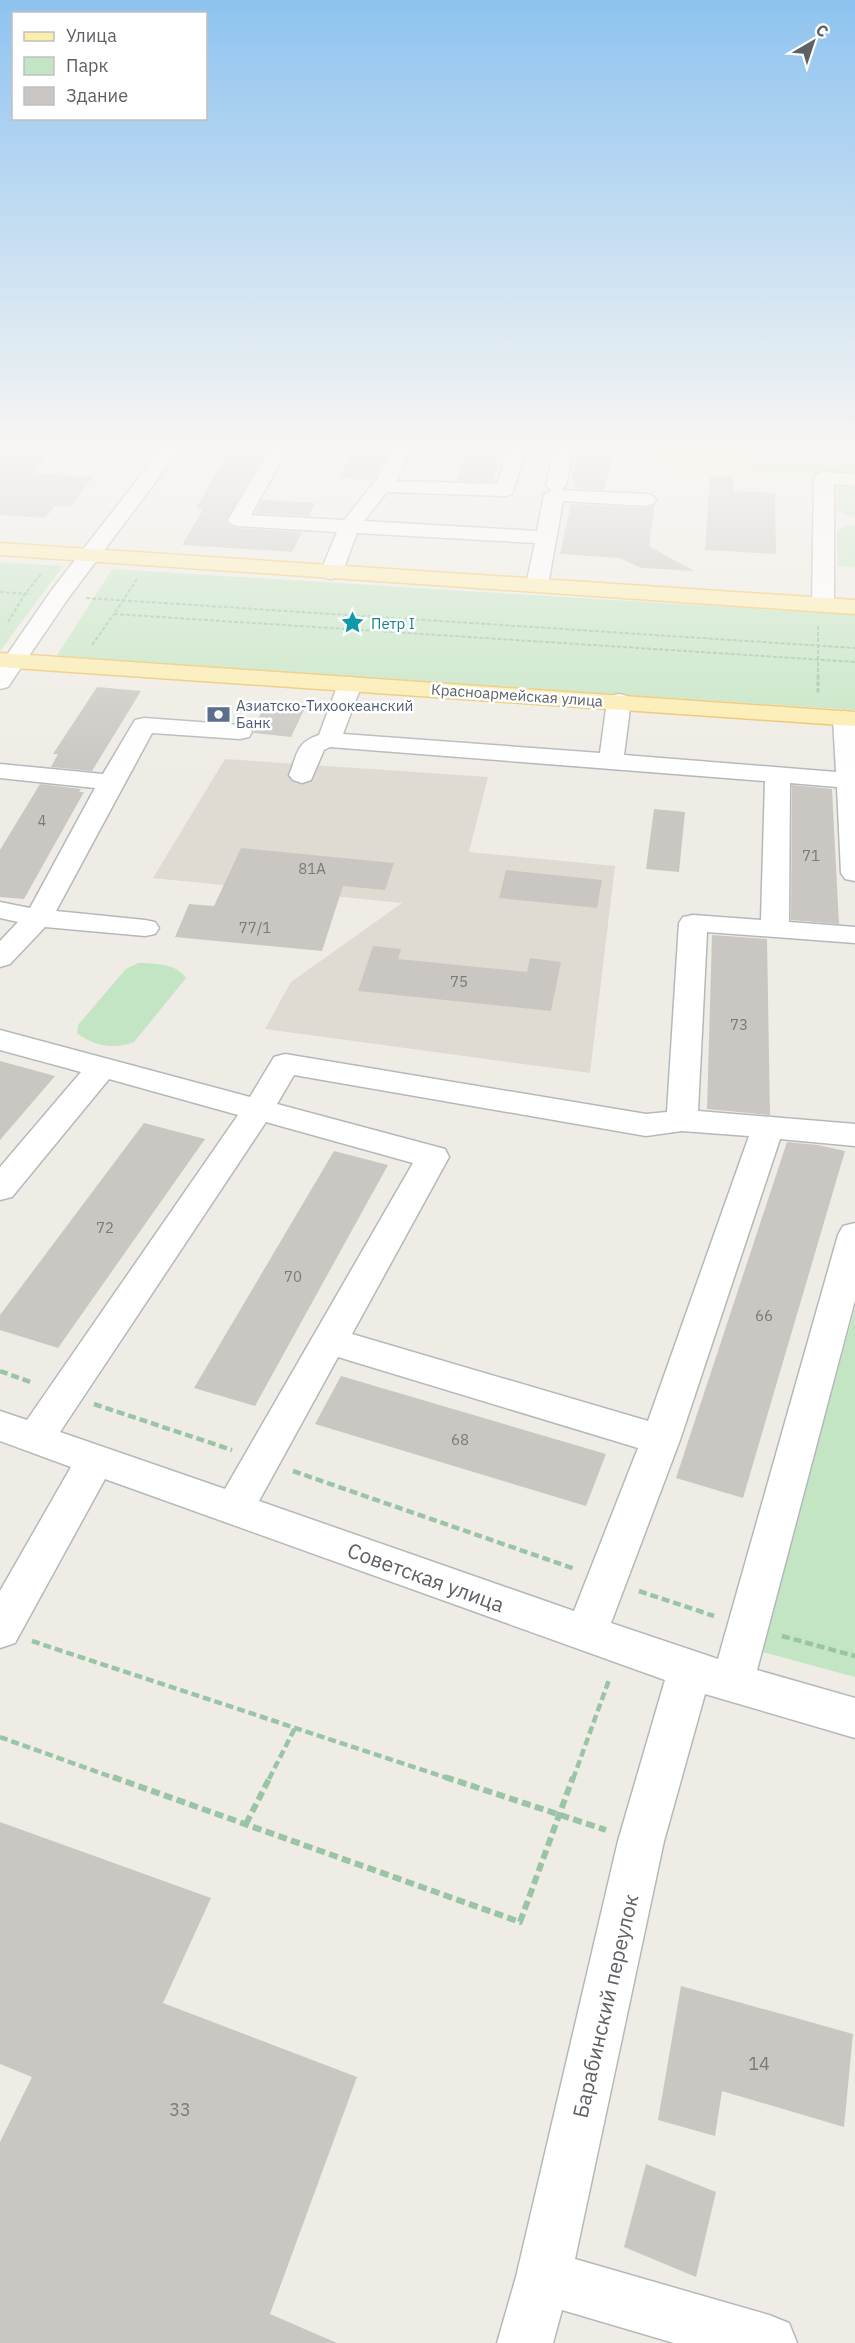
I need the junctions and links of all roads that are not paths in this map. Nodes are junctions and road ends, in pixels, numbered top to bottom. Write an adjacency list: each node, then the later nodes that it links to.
1 (68, 554): 5 (main road)
2 (338, 554): 6 (street)
3 (543, 554): 7 (street)
4 (822, 554): 9 (street)
5 (89, 556): 6 (main road); 10 (street)
6 (331, 573): 7 (main road)
7 (537, 585): 9 (main road)
8 (855, 607): 9 (main road)
9 (820, 612)
10 (7, 660): 11 (street); 12 (main road, Красноармейская улица)
11 (0, 682)
12 (350, 684): 13 (main road, Красноармейская улица); 16 (street)
13 (619, 701): 14 (main road, Красноармейская улица); 17 (street)
14 (850, 719): 21 (street)
15 (240, 732): 22 (street)
16 (329, 740): 17 (street); 19 (street)
17 (611, 762): 20 (street)
18 (0, 771): 22 (street)
19 (302, 775)
20 (778, 775): 21 (street); 27 (street)
21 (848, 780): 23 (street)
22 (111, 782): 25 (street)
23 (855, 873)
24 (0, 910): 25 (street)
25 (38, 918): 26 (street); 29 (street)
26 (145, 927)
27 (775, 929): 28 (street); 33 (street)
28 (855, 935)
29 (0, 958)
30 (0, 1040): 31 (street)
31 (102, 1067): 32 (street); 36 (street)
32 (258, 1110): 33 (street); 38 (street); 39 (street)
33 (682, 1120): 34 (street)
34 (768, 1127): 35 (street); 40 (street)
35 (855, 1135)
36 (0, 1189)
37 (855, 1235): 45 (street, Барабинский переулок)
38 (330, 1341): 40 (street); 42 (street)
39 (9, 1429): 41 (street, Советская улица)
40 (661, 1440): 44 (street)
41 (95, 1461): 42 (street, Советская улица); 43 (street)
42 (234, 1509): 44 (street, Советская улица)
43 (11, 1634)
44 (586, 1634): 45 (street, Советская улица)
45 (711, 1677): 46 (street, Советская улица); 47 (street, Барабинский переулок)
46 (855, 1719)
47 (544, 2277): 48 (street, Барабинский переулок); 49 (street)
48 (525, 2343)
49 (769, 2343)

